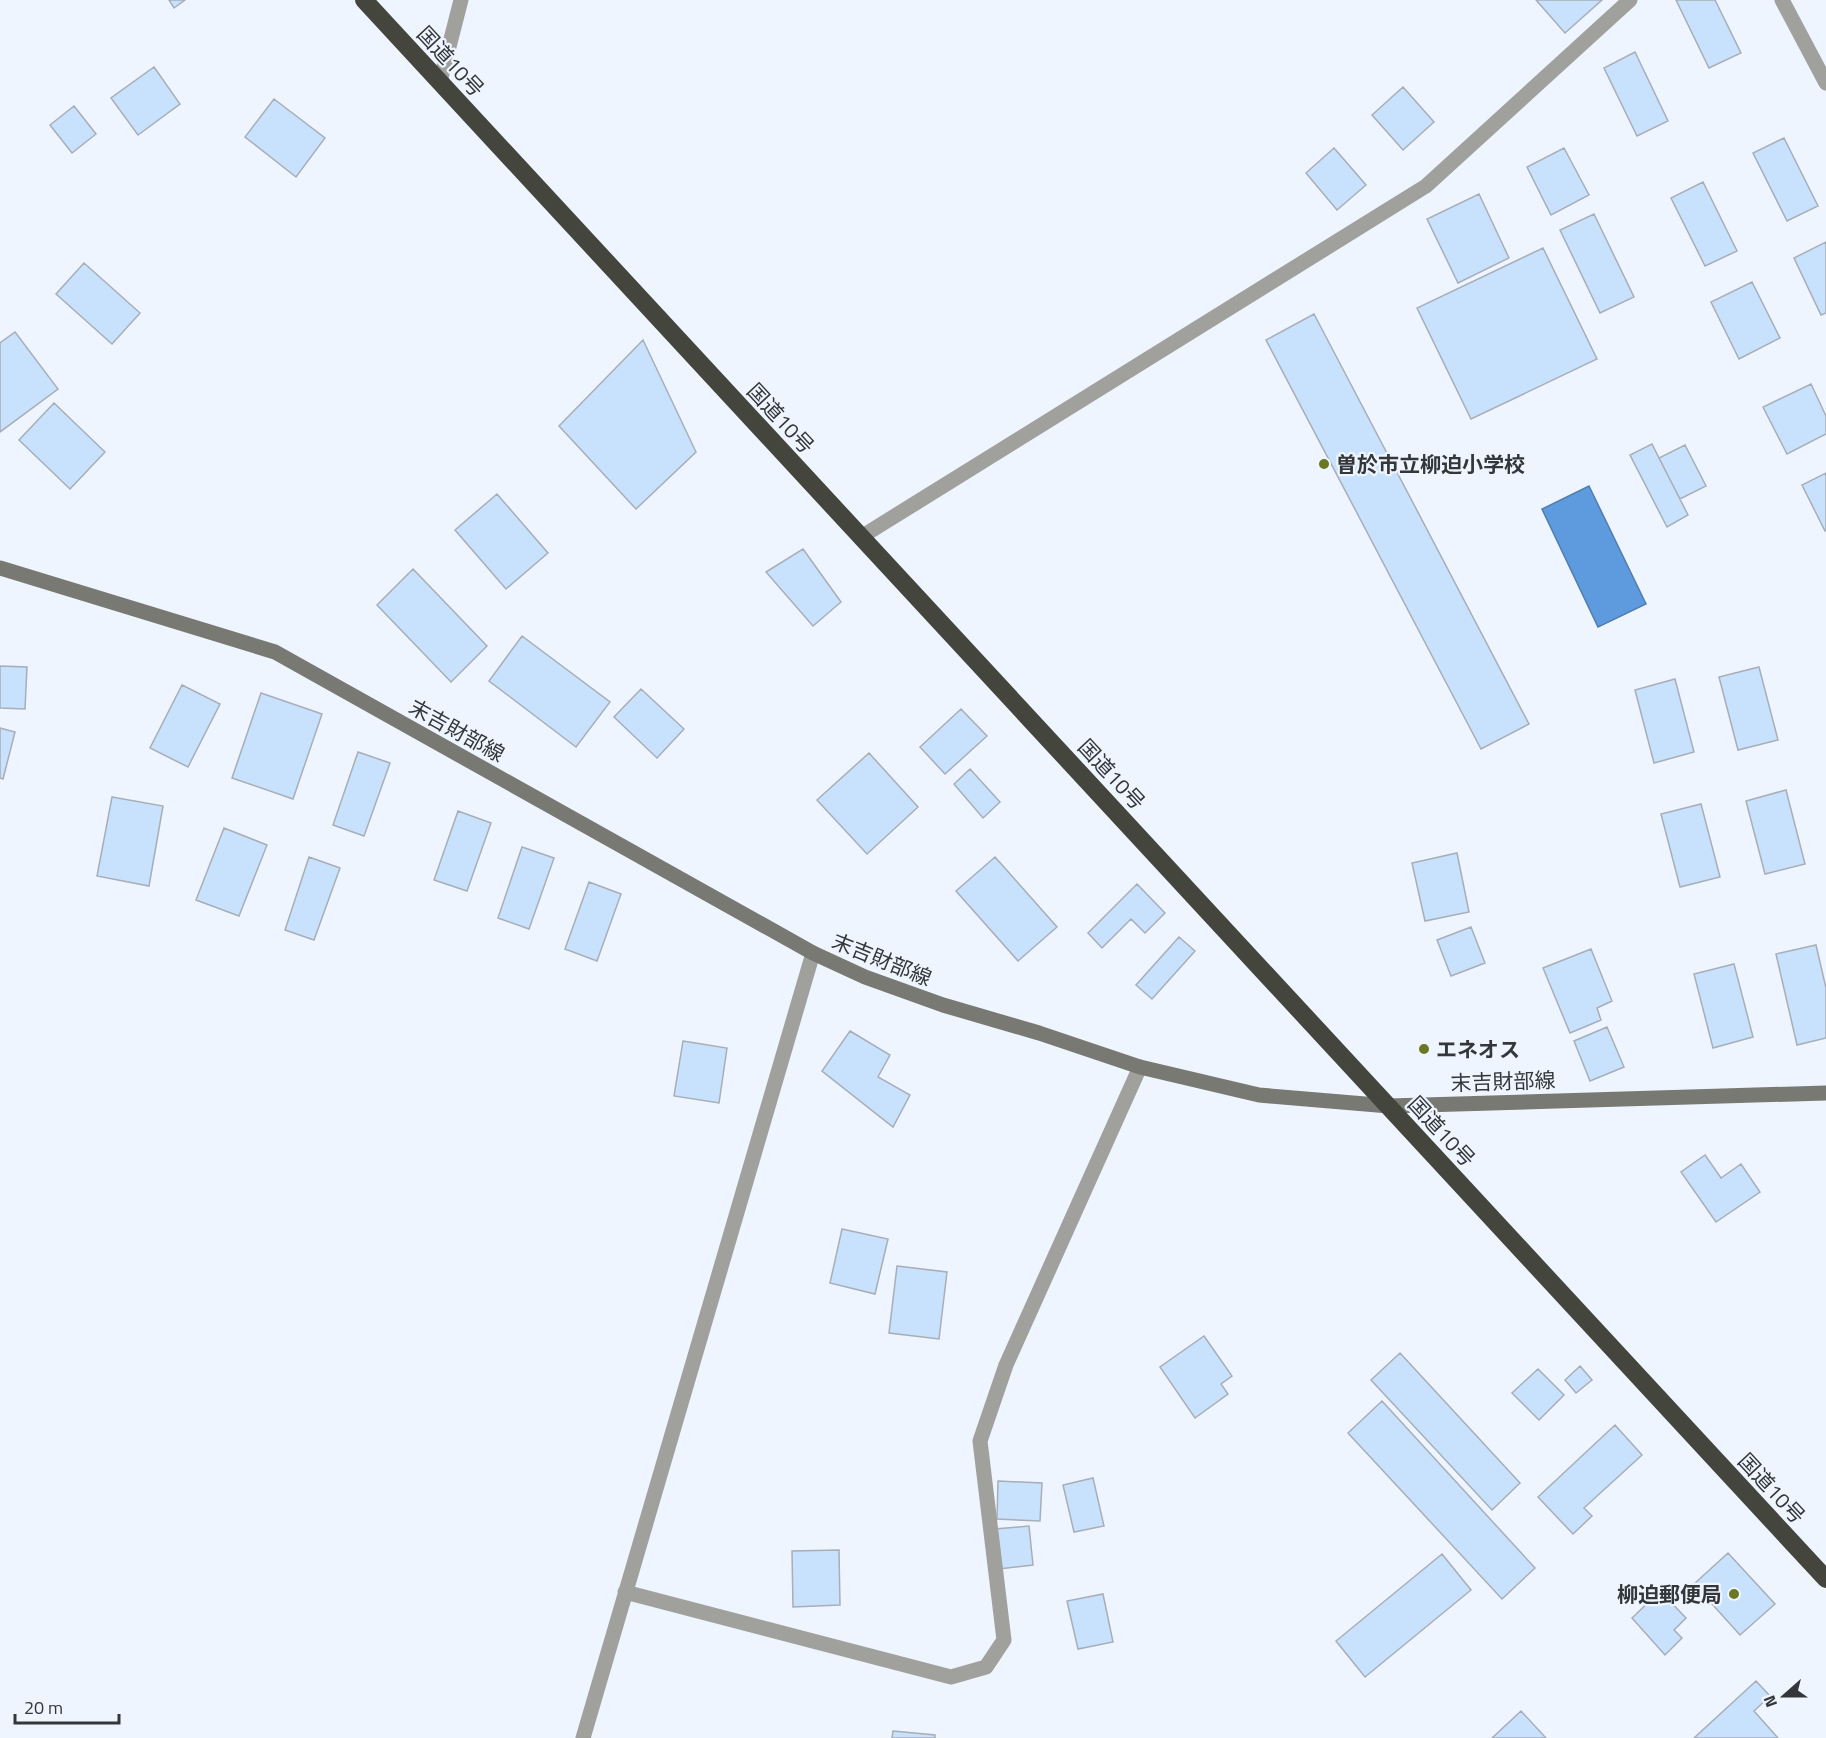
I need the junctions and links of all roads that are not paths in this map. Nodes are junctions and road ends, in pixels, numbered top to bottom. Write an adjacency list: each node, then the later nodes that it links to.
1 (364, 0): 5 (highway, 国道10号)
2 (460, 0): 5 (street)
3 (1630, 0): 7 (street)
4 (1782, 0): 6 (street)
5 (440, 82): 7 (highway, 国道10号)
6 (1826, 83)
7 (861, 537): 12 (highway, 国道10号)
8 (0, 568): 9 (main road, 末吉財部線)
9 (813, 954): 10 (main road, 末吉財部線); 14 (street)
10 (1140, 1067): 12 (main road, 末吉財部線); 14 (street)
11 (1826, 1093): 12 (main road, 末吉財部線)
12 (1389, 1106): 13 (highway, 国道10号)
13 (1826, 1579)
14 (625, 1592): 15 (street)
15 (583, 1738)

